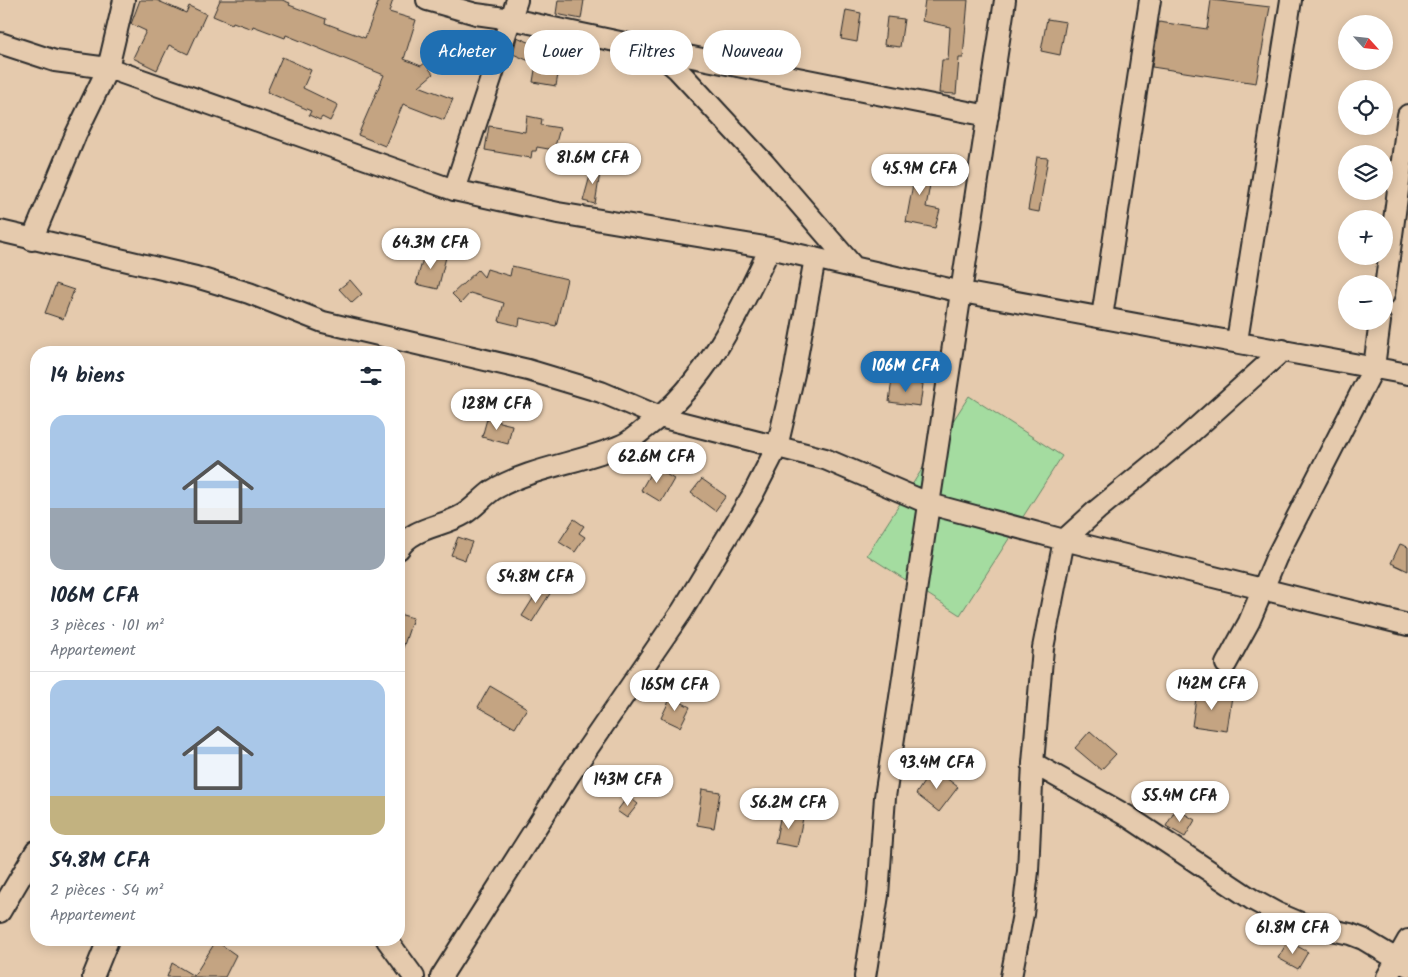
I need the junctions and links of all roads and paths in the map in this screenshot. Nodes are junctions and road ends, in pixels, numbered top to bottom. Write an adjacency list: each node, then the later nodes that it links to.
1 (124, 0): 11 (street)
2 (427, 0): 7 (street)
3 (517, 0): 7 (street)
4 (1005, 0): 14 (street)
5 (1150, 0): 23 (street)
6 (1291, 0): 25 (street)
7 (511, 19): 8 (street); 15 (street)
8 (610, 40)
9 (0, 43): 11 (street)
10 (693, 57): 14 (street)
11 (108, 68): 15 (street); 17 (street)
12 (683, 75): 20 (street)
13 (1408, 115): 21 (street)
14 (988, 116): 22 (street)
15 (454, 190): 18 (street)
16 (0, 231): 17 (street)
17 (32, 240): 29 (street)
18 (770, 248): 19 (street); 29 (street)
19 (815, 258): 20 (street); 30 (street)
20 (852, 266): 22 (street)
21 (1387, 275)
22 (962, 292): 23 (street); 31 (street)
23 (1102, 317): 25 (street)
24 (1379, 330): 27 (street)
25 (1237, 341): 26 (street)
26 (1283, 350): 27 (street); 32 (street)
27 (1374, 367): 28 (street); 34 (street)
28 (1408, 374)
29 (660, 417): 30 (street); 33 (street)
30 (777, 447): 31 (street); 46 (street)
31 (930, 504): 32 (street); 47 (street)
32 (1064, 540): 34 (street); 37 (street)
33 (405, 541)
34 (1262, 588): 35 (street); 36 (street)
35 (1408, 625)
36 (1226, 664)
37 (1033, 763): 43 (street); 48 (street)
38 (30, 861): 39 (street)
39 (0, 912)
40 (1408, 940): 43 (street)
41 (105, 946): 44 (street)
42 (391, 946): 45 (street)
43 (1402, 963): 49 (street)
44 (92, 977)
45 (414, 977)
46 (441, 977)
47 (865, 977)
48 (1011, 977)
49 (1387, 977)

